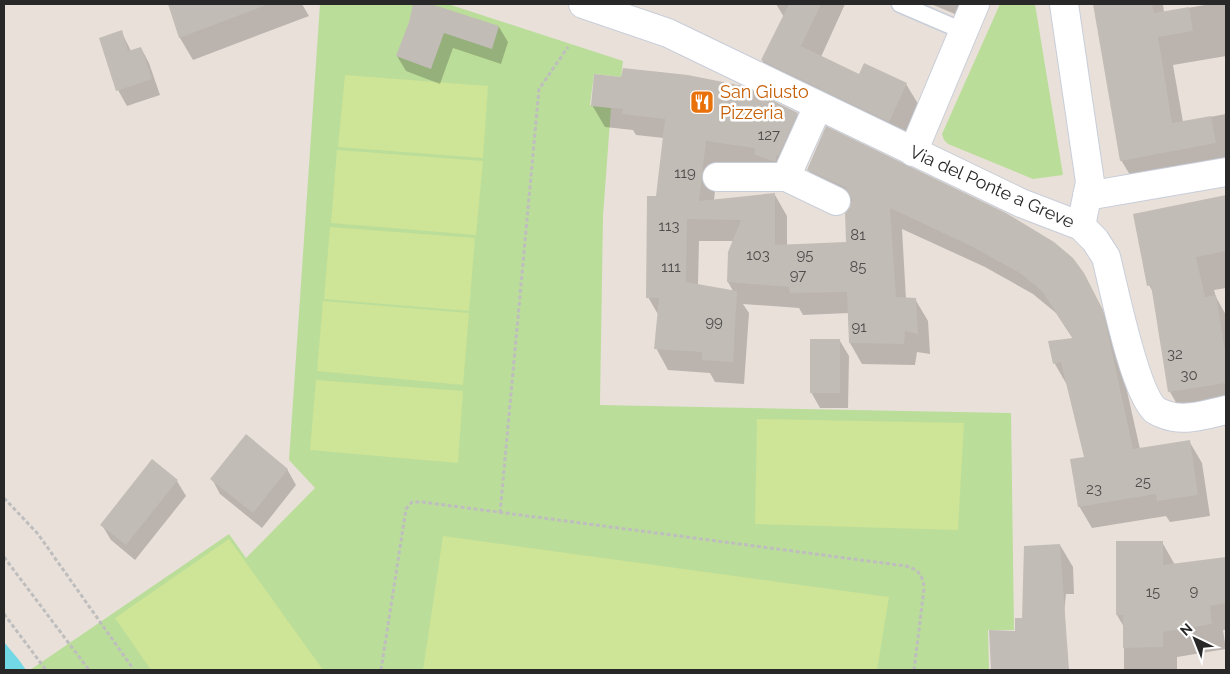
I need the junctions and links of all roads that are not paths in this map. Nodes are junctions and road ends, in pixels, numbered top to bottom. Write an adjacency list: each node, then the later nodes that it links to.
1 (583, 4): 6 (street, Via del Ponte a Greve)
2 (900, 4): 5 (lane)
3 (975, 4): 5 (street)
4 (1064, 4): 11 (street)
5 (963, 31): 7 (street)
6 (818, 106): 7 (street, Via del Ponte a Greve); 10 (street)
7 (913, 152): 13 (street, Via del Ponte a Greve)
8 (1226, 172): 11 (street)
9 (717, 177): 10 (street)
10 (786, 177): 12 (street)
11 (1087, 196): 13 (street)
12 (836, 201)
13 (1081, 226): 14 (street, Via del Ponte a Greve)
14 (1226, 410)

